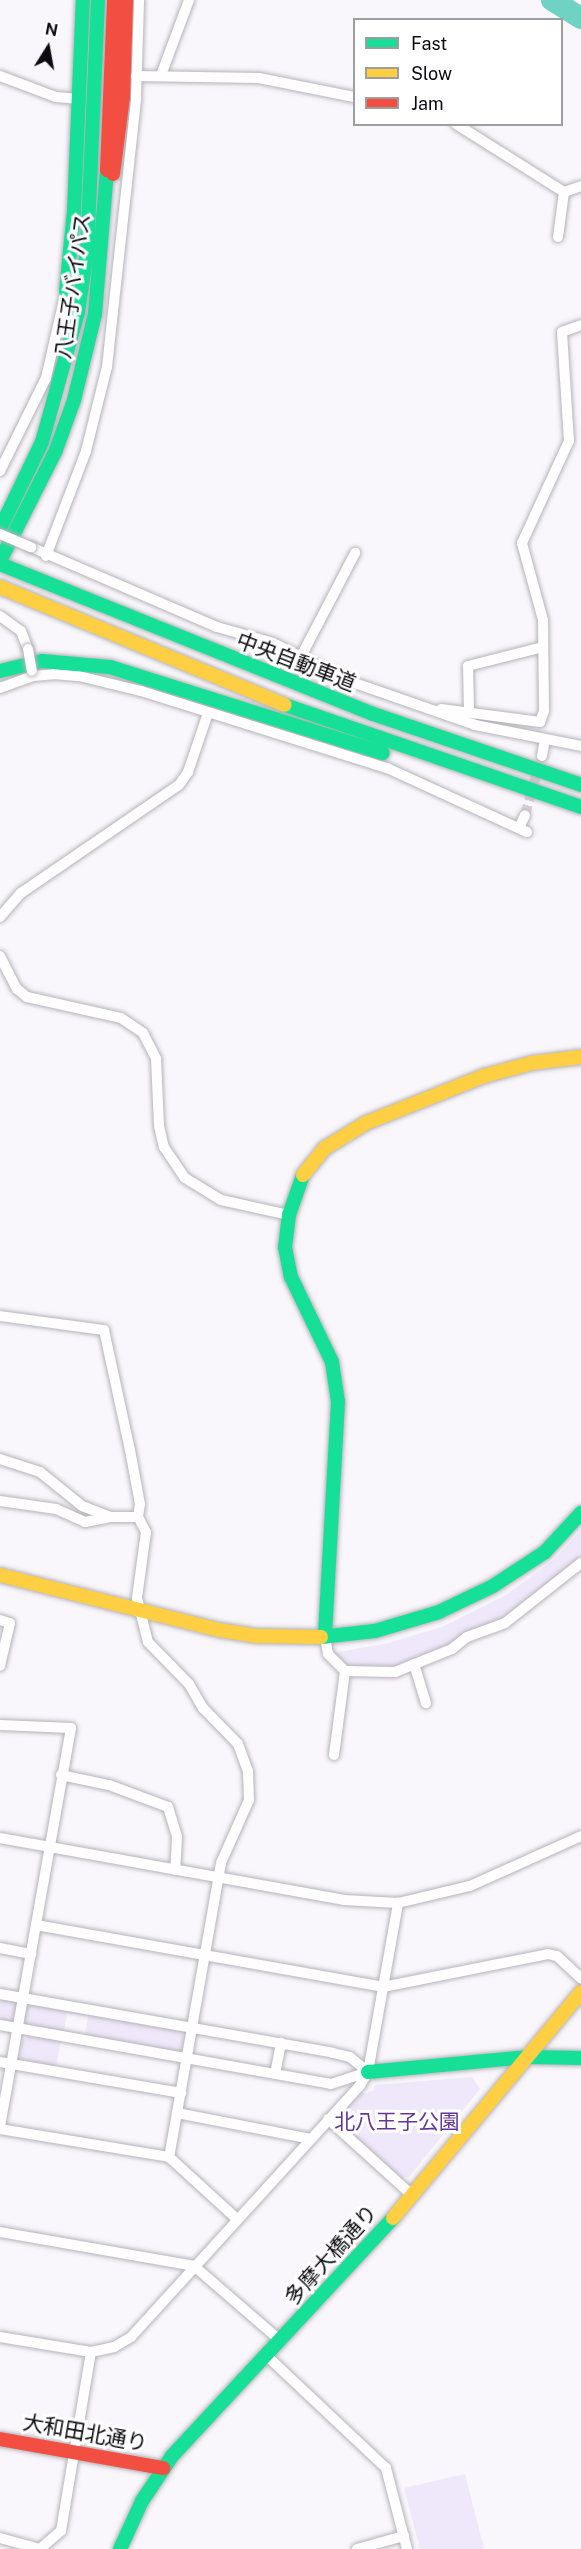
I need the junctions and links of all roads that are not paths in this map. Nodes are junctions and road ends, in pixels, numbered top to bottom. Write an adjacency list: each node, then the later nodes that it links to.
1 (83, 0): 12 (main road)
2 (98, 0): 19 (main road, 八王子バイパス)
3 (126, 0): 11 (main road)
4 (139, 0): 9 (street)
5 (189, 0): 7 (street)
6 (114, 5): 16 (main road, 八王子バイパス)
7 (161, 75): 9 (street); 10 (street)
8 (0, 76): 12 (street)
9 (136, 76): 11 (street)
10 (353, 97)
11 (129, 98): 16 (main road); 21 (street)
12 (79, 99): 18 (main road)
13 (459, 126): 15 (street)
14 (581, 186): 15 (street)
15 (564, 192): 17 (street)
16 (107, 200): 20 (main road, 八王子バイパス)
17 (558, 237)
18 (66, 291): 19 (main road); 23 (street)
19 (82, 293): 24 (main road, 八王子バイパス)
20 (95, 314): 21 (main road); 28 (main road, 八王子バイパス)
21 (111, 316): 27 (street)
22 (581, 325): 31 (street)
23 (0, 471)
24 (0, 529)
25 (0, 534): 27 (street, bridge)
26 (355, 553): 32 (street)
27 (46, 556): 32 (street)
28 (0, 562): 43 (main road, 中央自動車道)
29 (3, 589): 44 (main road, 中央自動車道)
30 (0, 616): 35 (street, bridge)
31 (543, 647): 38 (street); 38 (street)
32 (300, 655): 33 (street); 37 (street)
33 (295, 668)
34 (0, 671): 46 (main road)
35 (33, 673): 36 (street); 39 (street)
36 (0, 688)
37 (423, 707): 38 (street); 40 (street)
38 (469, 712)
39 (208, 713): 45 (street); 47 (street)
40 (545, 739): 41 (street); 42 (street)
41 (581, 746)
42 (542, 756)
43 (581, 785)
44 (581, 807)
45 (525, 815)
46 (581, 819)
47 (0, 917)
48 (0, 956): 50 (street)
49 (581, 1057): 50 (main road)
50 (289, 1215): 61 (main road)
51 (0, 1316): 56 (street)
52 (0, 1459): 55 (street)
53 (0, 1501): 55 (street)
54 (581, 1513): 61 (main road)
55 (111, 1517): 56 (street)
56 (138, 1517): 59 (street)
57 (581, 1563): 62 (street)
58 (0, 1575): 59 (main road)
59 (139, 1611): 61 (main road); 73 (street)
60 (0, 1620): 63 (street)
61 (325, 1637): 64 (street)
62 (414, 1664): 64 (street); 65 (street)
63 (0, 1666)
64 (345, 1671): 67 (street)
65 (426, 1703)
66 (0, 1725): 68 (street)
67 (334, 1755)
68 (61, 1775): 71 (street); 72 (street)
69 (581, 1836): 74 (street)
70 (0, 1838): 71 (street)
71 (48, 1847): 72 (street); 75 (street)
72 (175, 1870): 73 (street)
73 (219, 1880): 74 (street); 78 (street)
74 (398, 1903): 80 (street)
75 (36, 1925): 77 (street); 78 (street)
76 (0, 1948): 77 (street)
77 (31, 1954): 83 (street)
78 (208, 1955): 80 (street); 86 (street)
79 (581, 1978): 80 (street)
80 (383, 1987): 92 (street)
81 (581, 1992): 88 (main road, 多摩大橋通り)
82 (0, 1994): 83 (street)
83 (22, 1997): 85 (street); 86 (street)
84 (0, 2025): 85 (street)
85 (17, 2028): 89 (street); 91 (street)
86 (193, 2028): 87 (street); 89 (street)
87 (281, 2043): 92 (street); 93 (street)
88 (528, 2057): 90 (main road); 92 (main road); 101 (main road, 多摩大橋通り)
89 (187, 2058): 93 (street); 94 (street)
90 (581, 2058)
91 (6, 2063): 94 (street); 97 (street)
92 (368, 2072): 93 (street); 96 (street)
93 (275, 2074)
94 (181, 2093): 95 (street)
95 (177, 2113): 99 (street); 100 (street)
96 (328, 2119): 99 (street); 101 (street)
97 (0, 2125)
98 (0, 2129): 100 (street)
99 (311, 2139): 102 (street)
100 (169, 2157): 102 (street)
101 (413, 2196): 106 (main road, 多摩大橋通り)
102 (237, 2220): 104 (street)
103 (0, 2232): 104 (street)
104 (194, 2266): 106 (street); 107 (street)
105 (0, 2337): 107 (street)
106 (281, 2341): 108 (main road, 多摩大橋通り)
107 (91, 2352): 110 (street)
108 (267, 2356): 111 (main road, 多摩大橋通り); 112 (street)
109 (0, 2439): 110 (main road, 大和田北通り)
110 (75, 2452): 111 (main road, 大和田北通り); 114 (street)
111 (163, 2468): 115 (main road, 多摩大橋通り)
112 (404, 2536): 116 (street); 117 (street)
113 (0, 2538): 114 (street)
114 (40, 2549)
115 (120, 2549)
116 (357, 2549)
117 (407, 2549)

